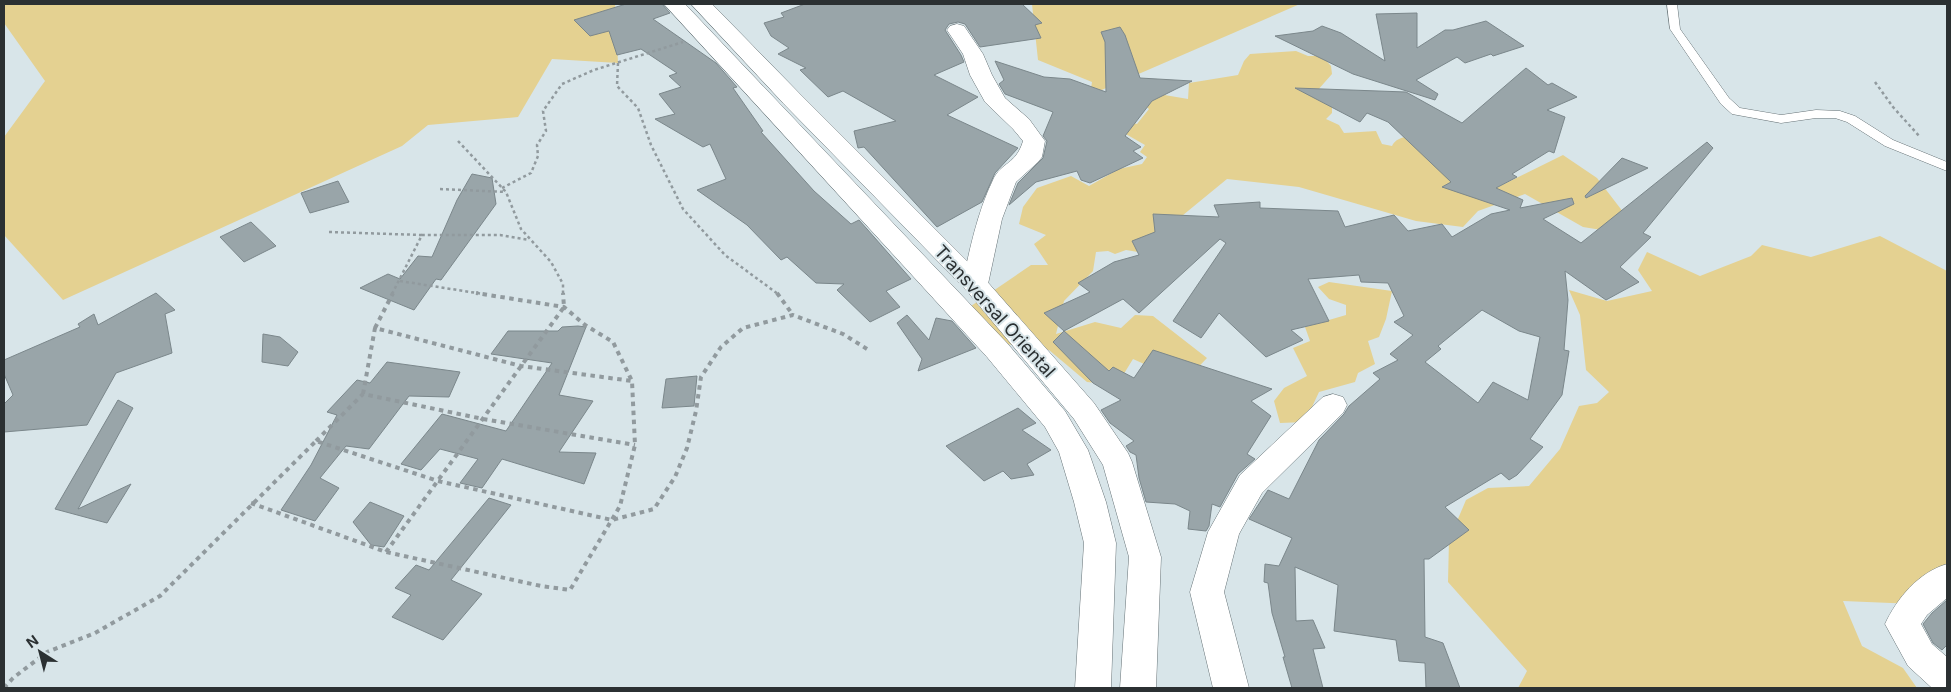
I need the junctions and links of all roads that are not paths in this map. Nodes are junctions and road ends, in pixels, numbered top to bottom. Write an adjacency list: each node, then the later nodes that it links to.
1 (674, 4): 5 (main road, Transversal Oriental)
2 (701, 4): 5 (main road, Transversal Oriental)
3 (1672, 4): 6 (lane)
4 (957, 30): 7 (main road)
5 (715, 37): 7 (main road, Transversal Oriental); 11 (main road, Transversal Oriental)
6 (1947, 167)
7 (975, 284): 12 (main road, Transversal Oriental)
8 (1332, 406): 13 (main road)
9 (1947, 578): 10 (main road)
10 (1947, 679)
11 (1094, 688)
12 (1138, 688)
13 (1231, 688)

